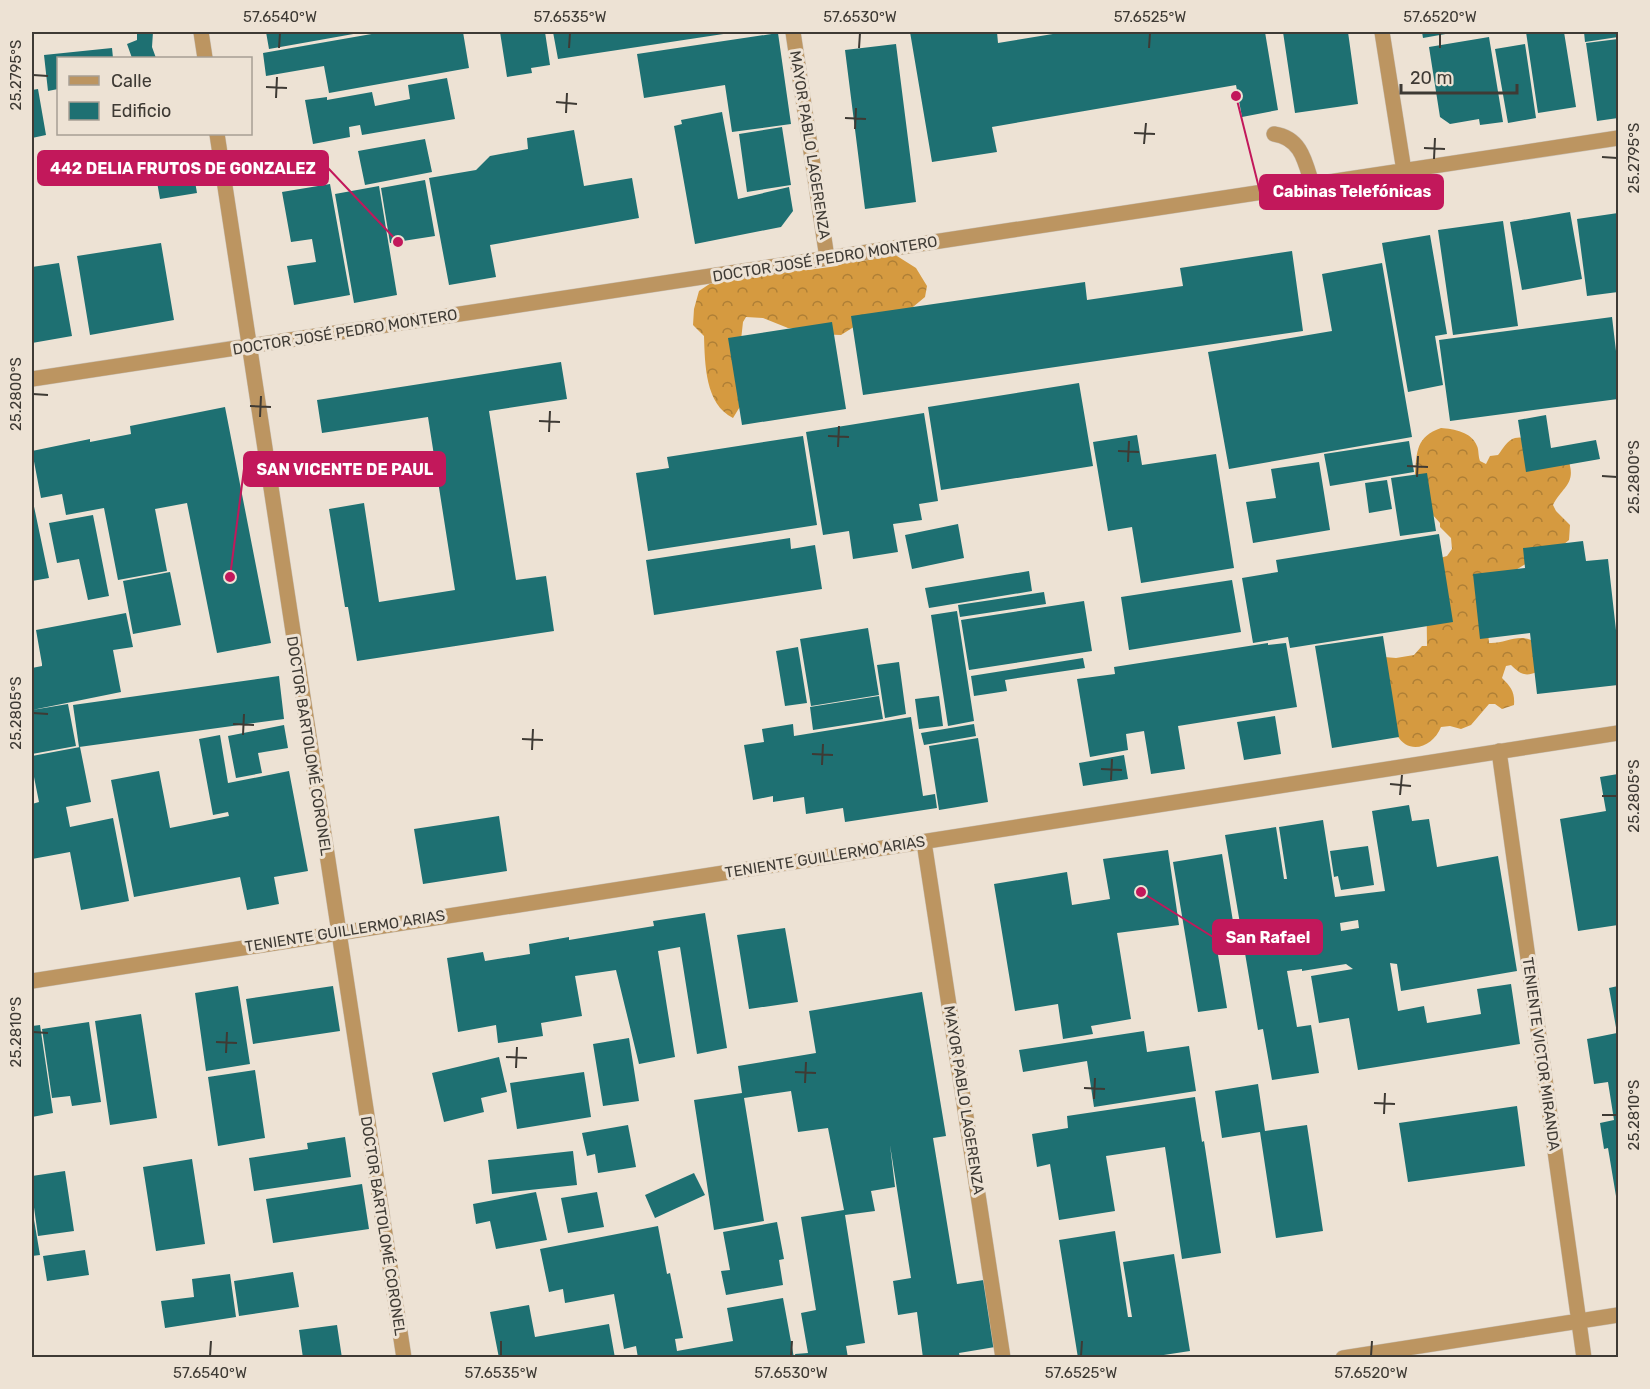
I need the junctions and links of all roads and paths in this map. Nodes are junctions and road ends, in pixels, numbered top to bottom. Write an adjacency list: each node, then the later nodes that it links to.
1 (201, 32): 4 (street)
2 (793, 32): 10 (street, MAYOR PABLO LAGERENZA)
3 (1382, 32): 8 (street)
4 (206, 57)
5 (1274, 134): 9 (street)
6 (217, 135): 11 (street, DOCTOR BARTOLOMÉ CORONEL)
7 (1618, 138): 8 (street, DOCTOR JOSÉ PEDRO MONTERO)
8 (1404, 171): 9 (street, DOCTOR JOSÉ PEDRO MONTERO)
9 (1312, 184): 10 (street, DOCTOR JOSÉ PEDRO MONTERO)
10 (827, 258): 11 (street, DOCTOR JOSÉ PEDRO MONTERO)
11 (249, 346): 12 (street, DOCTOR JOSÉ PEDRO MONTERO); 16 (street, DOCTOR BARTOLOMÉ CORONEL)
12 (32, 379)
13 (1618, 733): 14 (street, TENIENTE GUILLERMO ARIAS)
14 (1499, 751): 15 (street, TENIENTE GUILLERMO ARIAS); 19 (street, TENIENTE VICTOR MIRANDA)
15 (924, 842): 16 (street, TENIENTE GUILLERMO ARIAS); 21 (street, MAYOR PABLO LAGERENZA)
16 (338, 932): 17 (street, TENIENTE GUILLERMO ARIAS); 20 (street, DOCTOR BARTOLOMÉ CORONEL)
17 (32, 981)
18 (1618, 1314): 19 (street)
19 (1578, 1321): 22 (street); 23 (street, TENIENTE VICTOR MIRANDA)
20 (404, 1358)
21 (1004, 1358)
22 (1343, 1358)
23 (1584, 1358)

